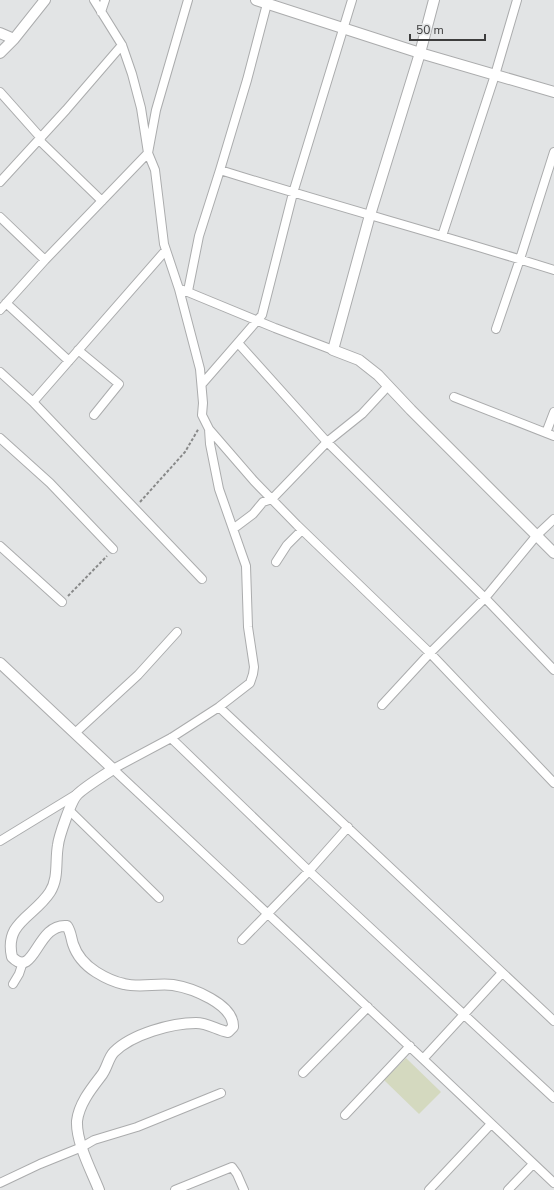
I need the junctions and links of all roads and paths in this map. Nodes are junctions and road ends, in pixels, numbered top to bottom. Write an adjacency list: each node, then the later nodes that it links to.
1 (44, 0): 13 (street)
2 (94, 0): 10 (street)
3 (105, 0): 10 (street)
4 (188, 0): 22 (street)
5 (256, 0): 9 (street)
6 (352, 0): 11 (street)
7 (434, 0): 16 (street)
8 (517, 0): 17 (street)
9 (267, 2): 11 (street); 23 (street)
10 (101, 12): 14 (street)
11 (343, 29): 16 (street); 25 (street)
12 (0, 33): 13 (street)
13 (14, 38): 15 (street)
14 (122, 45): 20 (street); 22 (street)
15 (0, 53)
16 (420, 53): 17 (street); 27 (street)
17 (495, 75): 19 (street); 29 (street)
18 (0, 92): 20 (street)
19 (554, 92)
20 (40, 139): 24 (street); 26 (street)
21 (554, 152): 31 (street)
22 (148, 153): 26 (street); 30 (street)
23 (220, 170): 25 (street); 35 (street)
24 (0, 182)
25 (293, 193): 27 (street); 38 (street)
26 (102, 201): 32 (street)
27 (370, 215): 29 (street); 42 (street)
28 (0, 217): 32 (street)
29 (442, 236): 31 (street)
30 (166, 250): 34 (street); 41 (street)
31 (520, 259): 33 (street); 39 (street)
32 (45, 260): 36 (street)
33 (554, 270)
34 (179, 289): 35 (street); 45 (street)
35 (188, 291): 38 (street)
36 (6, 303): 37 (street); 43 (street)
37 (0, 310)
38 (258, 321): 40 (street); 42 (street)
39 (496, 329)
40 (238, 343): 45 (street); 55 (street)
41 (78, 350): 43 (street); 50 (street)
42 (333, 350): 46 (street)
43 (68, 361): 48 (street)
44 (0, 372): 48 (street)
45 (202, 384): 51 (street)
46 (388, 386): 55 (street); 61 (street)
47 (454, 397): 53 (street)
48 (32, 402): 57 (street)
49 (554, 412): 53 (street)
50 (94, 415)
51 (202, 415): 52 (street); 57 (path)
52 (209, 429): 56 (street); 59 (street)
53 (550, 434)
54 (0, 438): 63 (street)
55 (327, 442): 56 (street); 67 (street)
56 (272, 499): 59 (street); 60 (street)
57 (135, 508): 66 (street)
58 (554, 519): 61 (street)
59 (233, 530): 74 (street)
60 (302, 530): 65 (street); 70 (street)
61 (537, 535): 64 (street); 67 (street)
62 (0, 546): 68 (street)
63 (113, 549): 68 (path)
64 (554, 553)
65 (276, 562)
66 (202, 579)
67 (484, 598): 70 (street); 72 (street)
68 (62, 602)
69 (177, 632): 75 (street)
70 (430, 653): 73 (street); 78 (street)
71 (0, 663): 75 (street)
72 (554, 670)
73 (382, 705)
74 (219, 707): 76 (street); 81 (street)
75 (75, 733): 77 (street)
76 (171, 738): 77 (street); 83 (street)
77 (113, 769): 79 (street); 85 (street)
78 (554, 783)
79 (76, 794): 80 (street); 82 (street)
80 (69, 810): 84 (street); 87 (street)
81 (348, 827): 83 (street); 88 (street)
82 (0, 841)
83 (309, 871): 85 (street); 91 (street)
84 (159, 898)
85 (267, 914): 86 (street); 90 (street)
86 (242, 940)
87 (23, 962): 89 (street); 100 (street)
88 (502, 973): 91 (street); 92 (street)
89 (13, 984)
90 (368, 1007): 93 (street); 95 (street)
91 (464, 1015): 94 (street); 97 (street)
92 (554, 1021)
93 (410, 1046): 94 (street); 98 (street)
94 (424, 1059): 99 (street)
95 (303, 1073)
96 (221, 1094): 100 (street)
97 (554, 1098)
98 (345, 1115)
99 (491, 1124): 101 (street); 107 (street)
100 (82, 1147): 102 (street); 104 (street)
101 (533, 1164): 103 (street); 108 (street)
102 (0, 1183)
103 (554, 1184)
104 (99, 1190)
105 (175, 1190): 106 (street)
106 (244, 1190)
107 (429, 1190)
108 (508, 1190)

